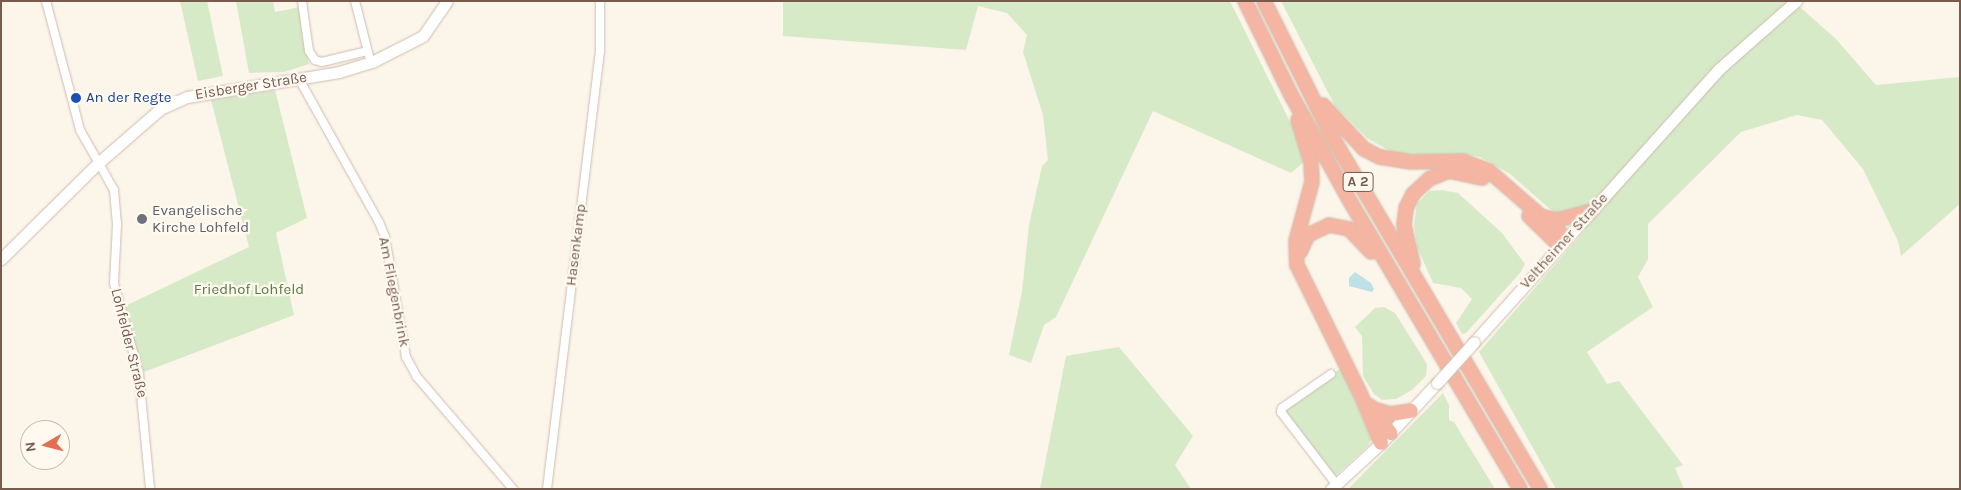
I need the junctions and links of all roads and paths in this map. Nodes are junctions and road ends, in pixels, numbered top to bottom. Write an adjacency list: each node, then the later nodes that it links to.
1 (302, 1): 9 (street)
2 (355, 1): 9 (street)
3 (447, 1): 10 (main road, Eisberger Straße)
4 (600, 1): 30 (street, Hasenkamp)
5 (1245, 1): 13 (highway, A 2)
6 (1264, 1): 11 (highway, A 2)
7 (1796, 1): 15 (main road, Veltheimer Straße)
8 (49, 2): 14 (street, Lohfelder Straße)
9 (367, 51): 10 (street)
10 (372, 62): 12 (main road, Eisberger Straße)
11 (1300, 75): 16 (highway); 20 (highway, A 2)
12 (299, 79): 14 (main road, Eisberger Straße); 29 (street, Am Fliegenbrink)
13 (1290, 93): 19 (highway); 21 (highway, A 2)
14 (97, 164): 18 (main road, Eisberger Straße); 28 (street, Lohfelder Straße)
15 (1591, 211): 16 (highway); 17 (main road, Veltheimer Straße)
16 (1544, 217): 17 (highway)
17 (1563, 242): 20 (highway); 25 (main road, Veltheimer Straße, bridge)
18 (1, 259)
19 (1302, 280): 21 (highway); 23 (highway)
20 (1420, 286): 32 (highway, A 2)
21 (1402, 290): 31 (highway, A 2)
22 (1331, 374): 27 (street, Veltheimer Straße)
23 (1360, 393): 24 (highway); 26 (highway)
24 (1373, 409): 25 (highway); 26 (highway)
25 (1411, 411): 26 (main road, Veltheimer Straße)
26 (1386, 438): 27 (main road, Veltheimer Straße)
27 (1333, 486)
28 (150, 489)
29 (513, 489)
30 (547, 489)
31 (1520, 489)
32 (1540, 489)

